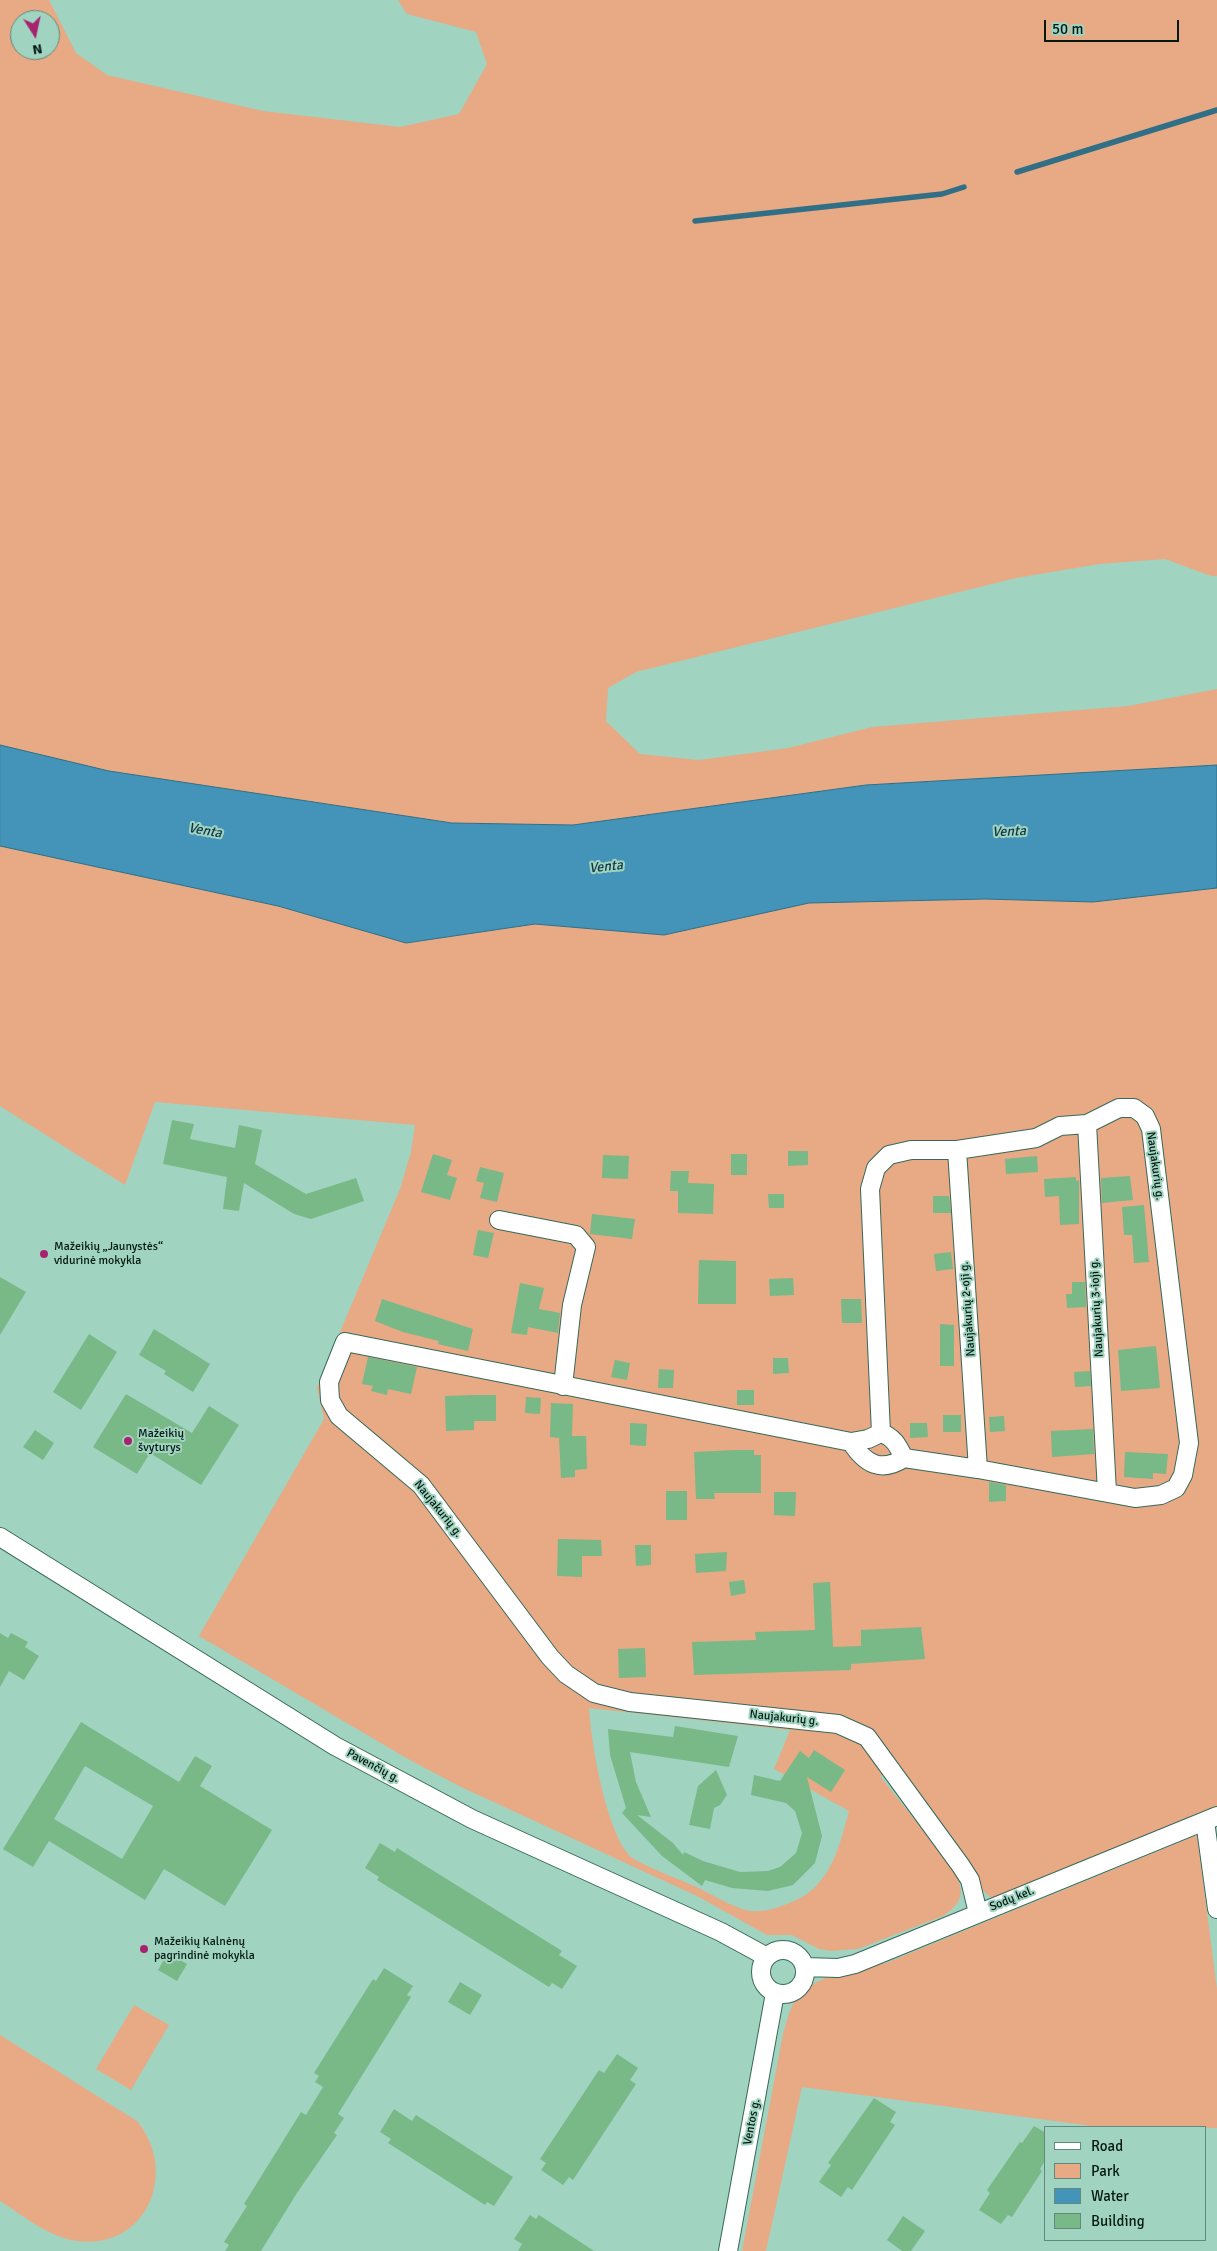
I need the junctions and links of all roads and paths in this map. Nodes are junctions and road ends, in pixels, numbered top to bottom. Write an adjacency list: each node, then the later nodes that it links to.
1 (1087, 1124): 2 (street, Naujakurių g.); 9 (street, Naujakurių 3-ioji g.); 9 (street, Naujakurių g.)
2 (958, 1150): 5 (street, Naujakurių g.); 8 (street, Naujakurių 2-oji g.)
3 (499, 1220): 4 (street)
4 (563, 1386): 6 (street, Naujakurių g.); 13 (street, Naujakurių g.)
5 (881, 1433): 6 (street, Naujakurių g.); 7 (street)
6 (850, 1442): 7 (street, Naujakurių g.)
7 (904, 1458): 8 (street, Naujakurių g.)
8 (978, 1469): 9 (street, Naujakurių g.)
9 (1107, 1492)
10 (0, 1537): 14 (street, Pavenčių g.)
11 (1211, 1818): 12 (street); 13 (street, Sodų kel.)
12 (1217, 1909)
13 (978, 1913): 15 (street, Sodų kel.)
14 (767, 1957): 15 (street); 16 (street)
15 (805, 1967): 16 (street)
16 (775, 1993): 17 (street, Ventos g.)
17 (728, 2251)

